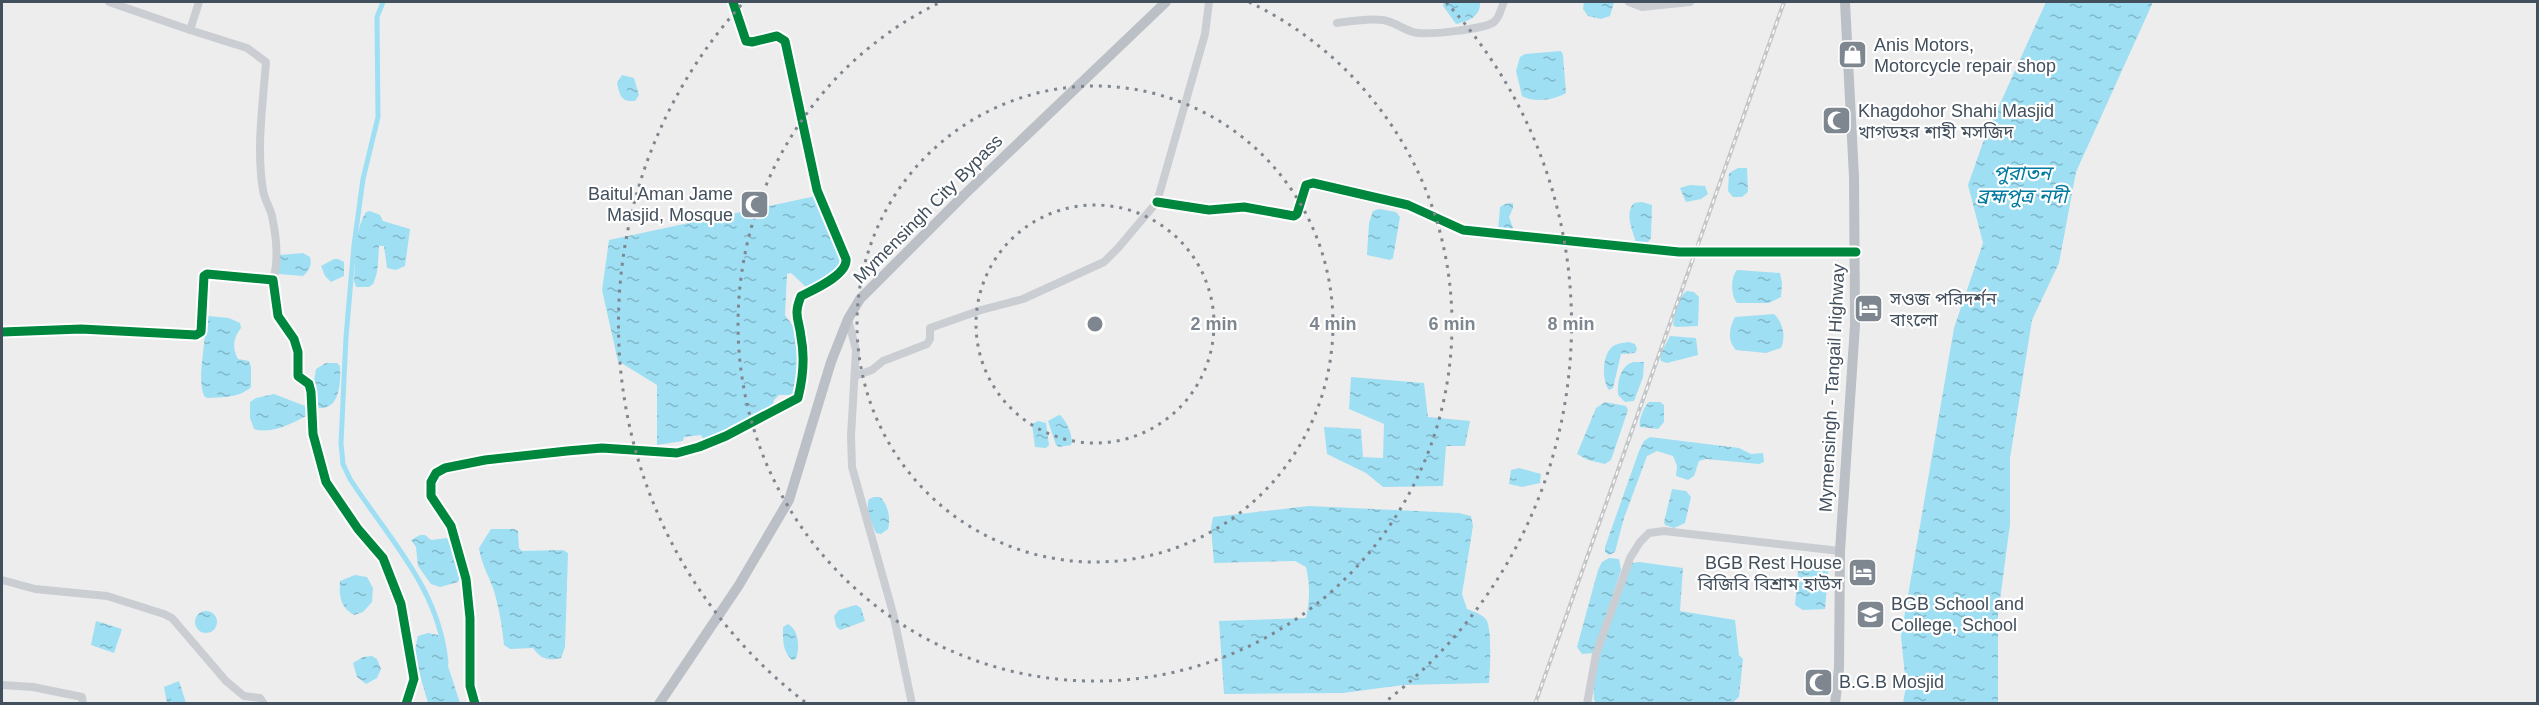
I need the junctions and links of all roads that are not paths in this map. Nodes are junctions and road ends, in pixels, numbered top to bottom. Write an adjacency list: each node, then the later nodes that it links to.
1 (109, 2): 11 (street)
2 (199, 2): 11 (street)
3 (733, 2): 24 (street)
4 (1166, 2): 15 (highway, Mymensingh City Bypass)
5 (1209, 2): 12 (street)
6 (1504, 2): 10 (street)
7 (1629, 2): 8 (street)
8 (1690, 2)
9 (1845, 2): 13 (highway, Mymensingh - Tangail Highway)
10 (1337, 22)
11 (190, 30): 14 (street)
12 (1157, 202): 13 (street); 17 (street)
13 (1856, 252): 18 (highway, Mymensingh - Tangail Highway)
14 (273, 280): 16 (street); 23 (street)
15 (848, 319): 17 (street); 25 (highway, Mymensingh City Bypass)
16 (2, 332)
17 (855, 376): 26 (street)
18 (1840, 551): 27 (street); 28 (highway, Mymensingh - Tangail Highway)
19 (2, 580): 22 (street)
20 (2, 685): 21 (street)
21 (83, 704)
22 (264, 704)
23 (406, 704)
24 (475, 704)
25 (659, 704)
26 (912, 704)
27 (1587, 704)
28 (1835, 704)

